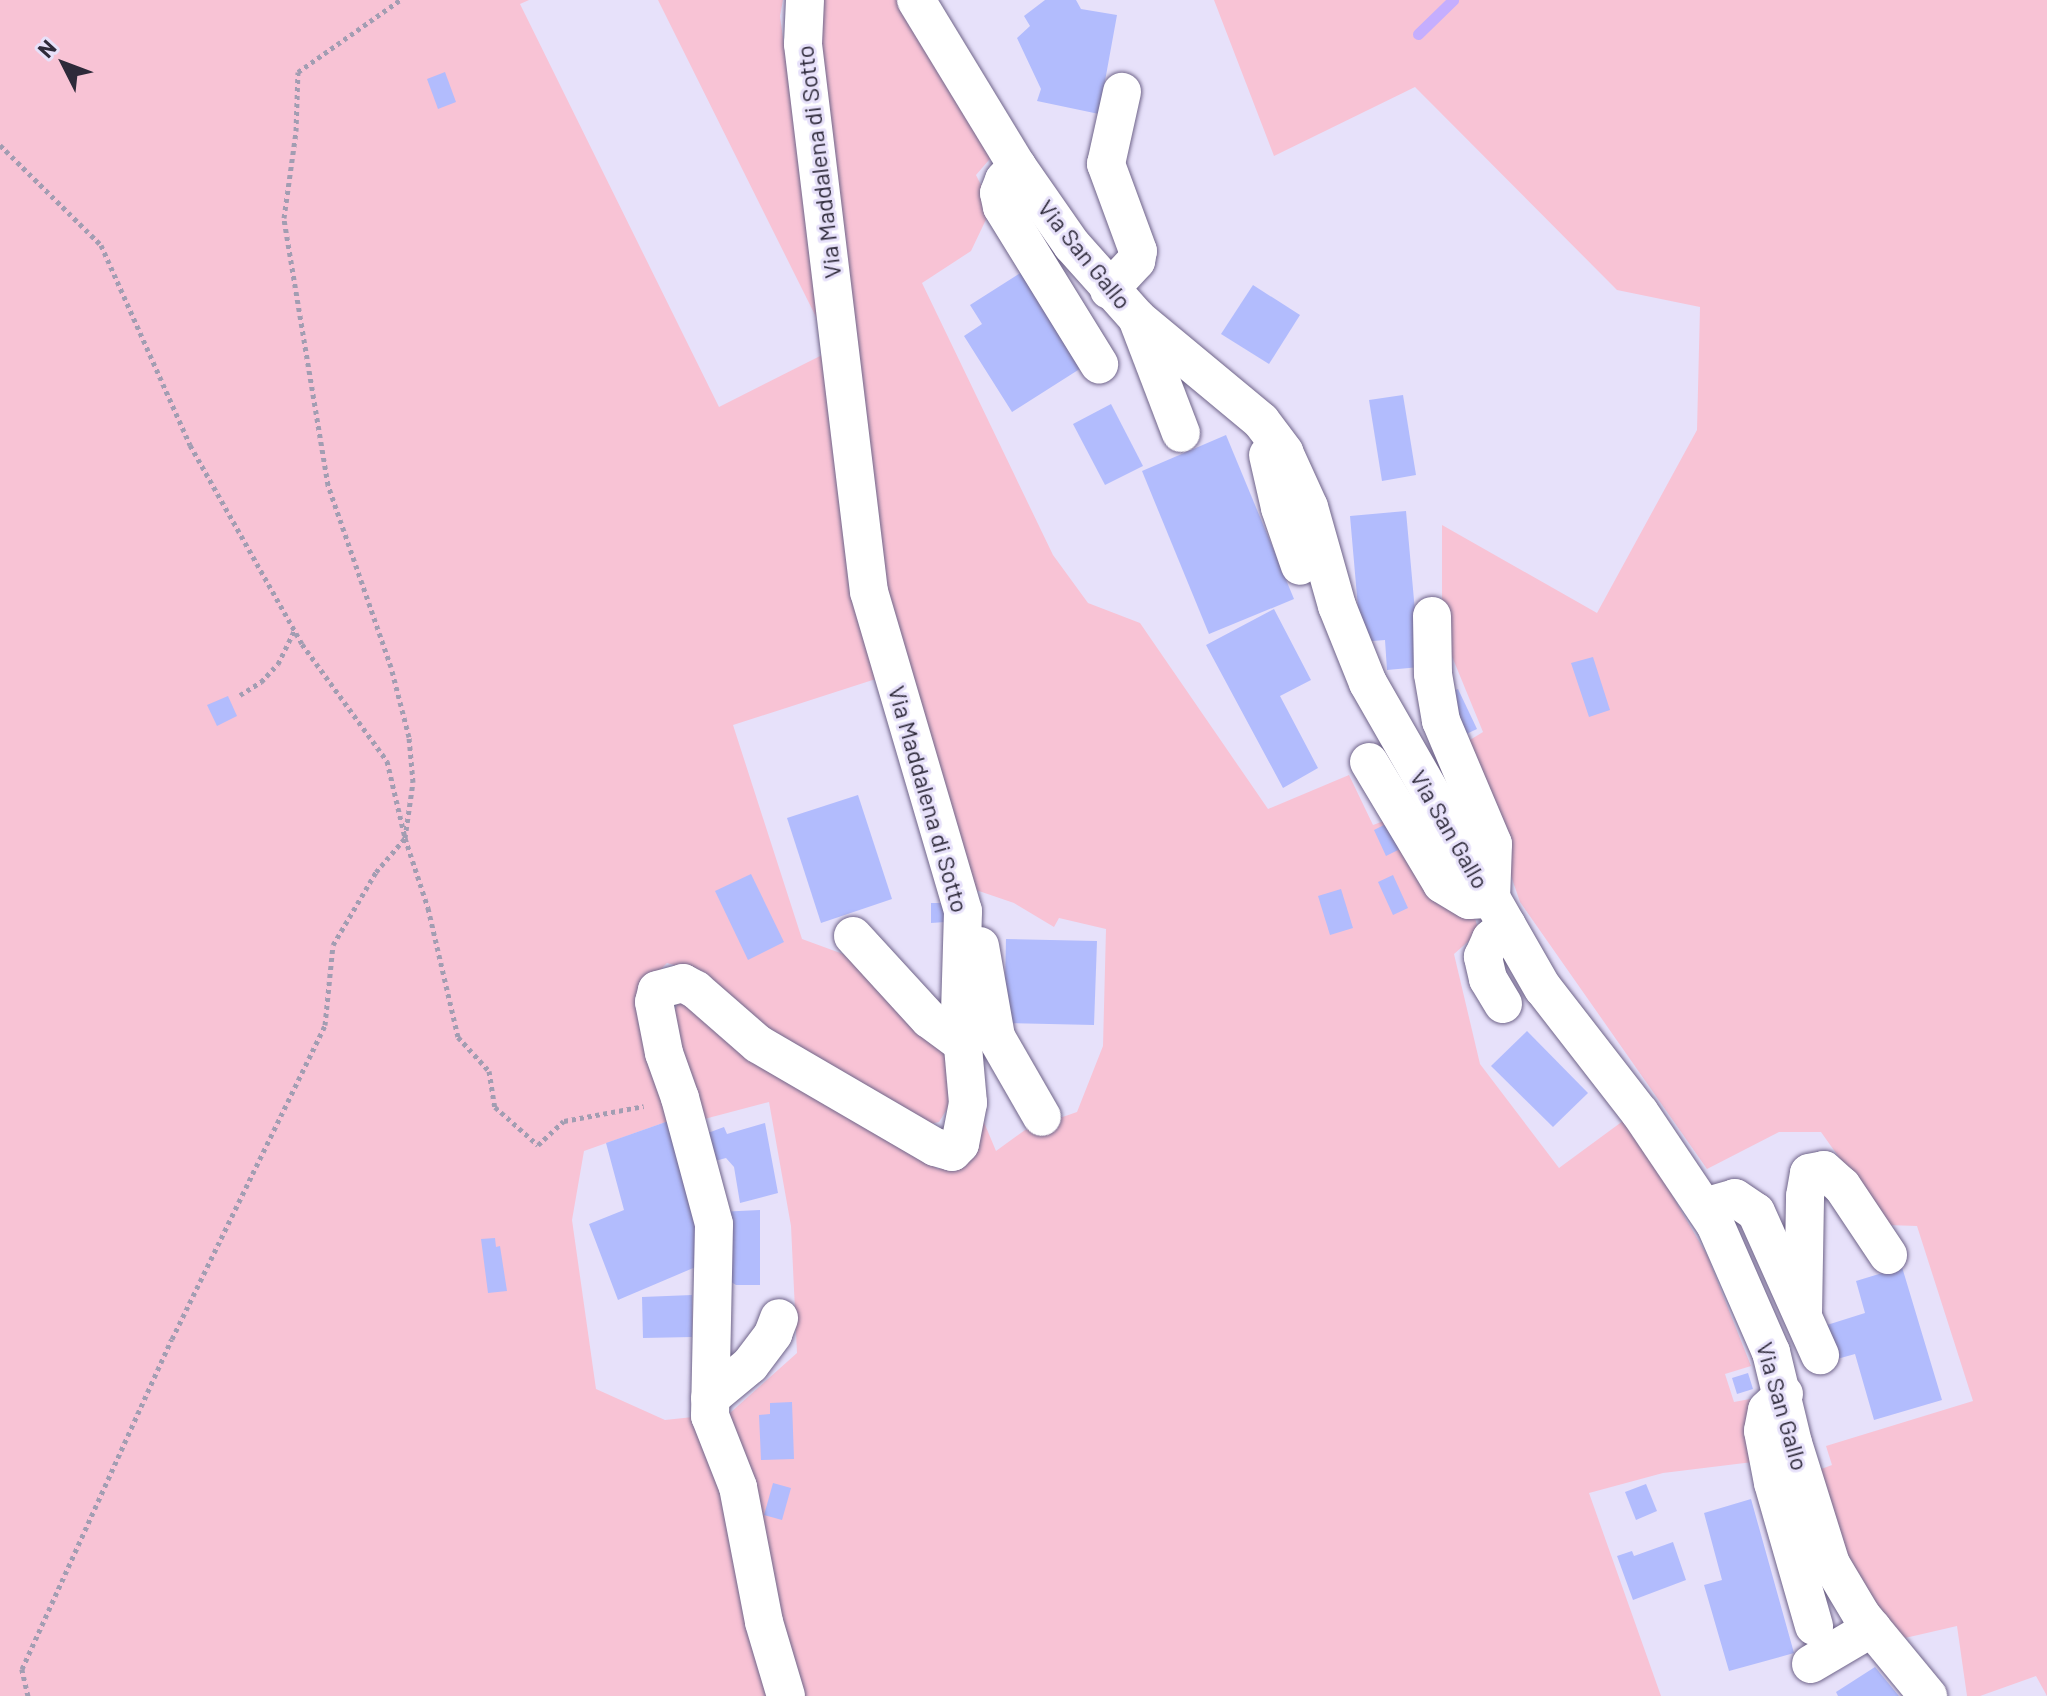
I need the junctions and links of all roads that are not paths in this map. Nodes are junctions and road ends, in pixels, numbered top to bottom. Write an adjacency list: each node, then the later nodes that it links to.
1 (805, 0): 13 (street, Via Maddalena di Sotto)
2 (916, 0): 4 (street, Via San Gallo)
3 (1122, 92): 5 (street)
4 (1017, 166): 5 (street, Via San Gallo); 7 (street)
5 (1109, 290): 6 (street, Via San Gallo)
6 (1137, 318): 8 (street, Via San Gallo); 9 (street)
7 (1099, 364)
8 (1261, 421): 10 (street); 14 (street, Via San Gallo)
9 (1181, 433)
10 (1300, 566)
11 (1432, 616): 14 (street)
12 (1369, 762): 14 (street)
13 (963, 911): 17 (street, Via Maddalena di Sotto); 18 (street)
14 (1499, 912): 16 (street); 19 (street, Via San Gallo)
15 (853, 936): 17 (street)
16 (1503, 1004)
17 (963, 1044): 25 (street, Via Maddalena di Sotto)
18 (1042, 1117)
19 (1704, 1207): 21 (street); 24 (street, Via San Gallo)
20 (1888, 1255): 21 (street)
21 (1803, 1314): 23 (street)
22 (779, 1318): 25 (street)
23 (1820, 1355)
24 (1784, 1394): 26 (street); 27 (street, Via San Gallo)
25 (710, 1398): 29 (street, Via Maddalena di Sotto)
26 (1814, 1626)
27 (1872, 1628): 28 (street); 30 (street, Via San Gallo)
28 (1811, 1664)
29 (786, 1696)
30 (1928, 1696)

